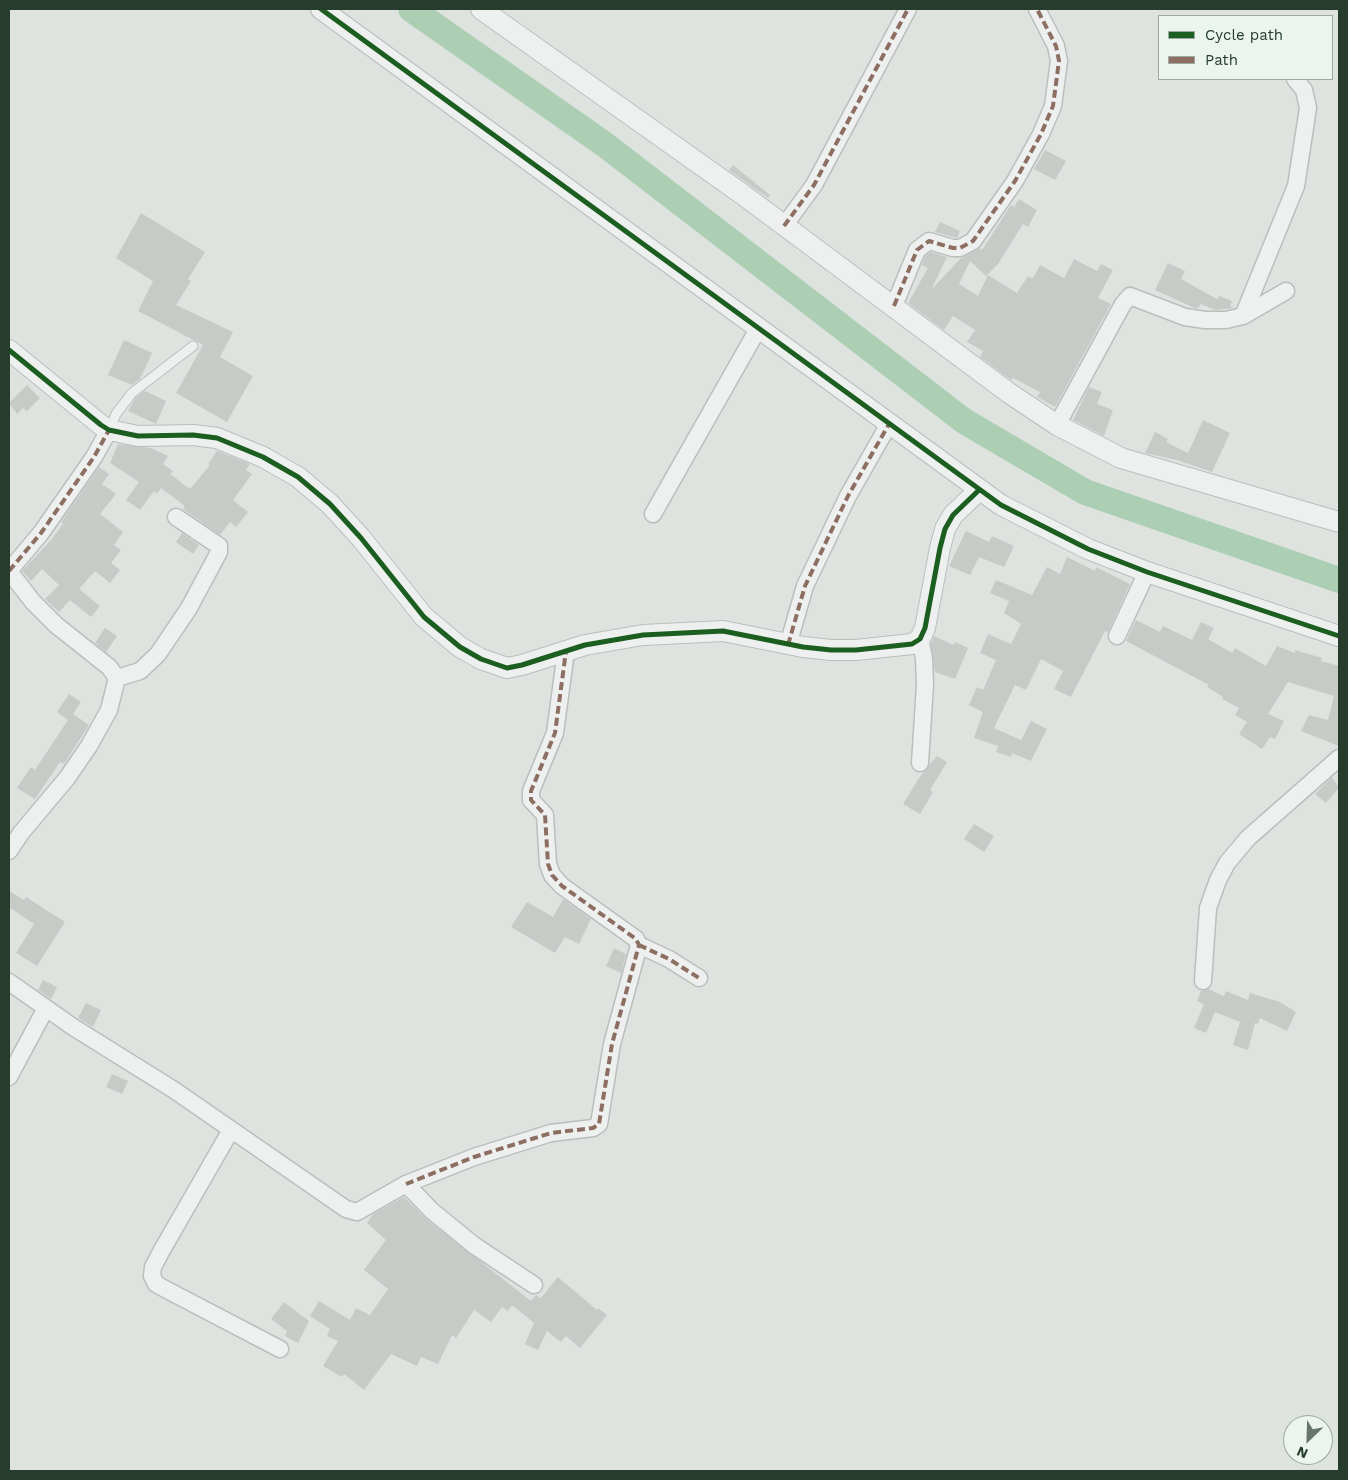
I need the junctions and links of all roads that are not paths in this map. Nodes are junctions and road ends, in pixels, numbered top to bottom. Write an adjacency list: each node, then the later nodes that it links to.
1 (321, 9): 10 (street)
2 (480, 9): 6 (street)
3 (908, 9): 6 (street)
4 (1037, 9): 8 (street)
5 (1296, 80): 9 (street)
6 (784, 226): 8 (street)
7 (1286, 292): 9 (street)
8 (894, 306): 15 (street)
9 (1243, 316): 15 (street)
10 (758, 328): 14 (street); 17 (street)
11 (193, 346): 13 (lane)
12 (9, 350): 13 (street)
13 (112, 423): 20 (street); 26 (street)
14 (889, 424): 16 (street); 25 (street)
15 (1057, 425): 19 (street)
16 (978, 490): 21 (street); 24 (street)
17 (653, 514)
18 (176, 517): 27 (street)
19 (1339, 522)
20 (9, 571): 27 (street)
21 (1147, 572): 22 (street); 23 (street)
22 (1117, 636)
23 (1339, 636)
24 (920, 640): 25 (street); 29 (street)
25 (788, 645): 26 (street)
26 (566, 651): 31 (street)
27 (117, 678): 30 (street)
28 (1339, 758): 33 (street)
29 (920, 763)
30 (9, 851)
31 (639, 945): 32 (street); 38 (street)
32 (699, 978)
33 (1203, 981)
34 (9, 982): 35 (street)
35 (46, 1008): 36 (street); 37 (street)
36 (9, 1077)
37 (231, 1130): 38 (street); 40 (street)
38 (406, 1184): 39 (street)
39 (534, 1285)
40 (280, 1349)

